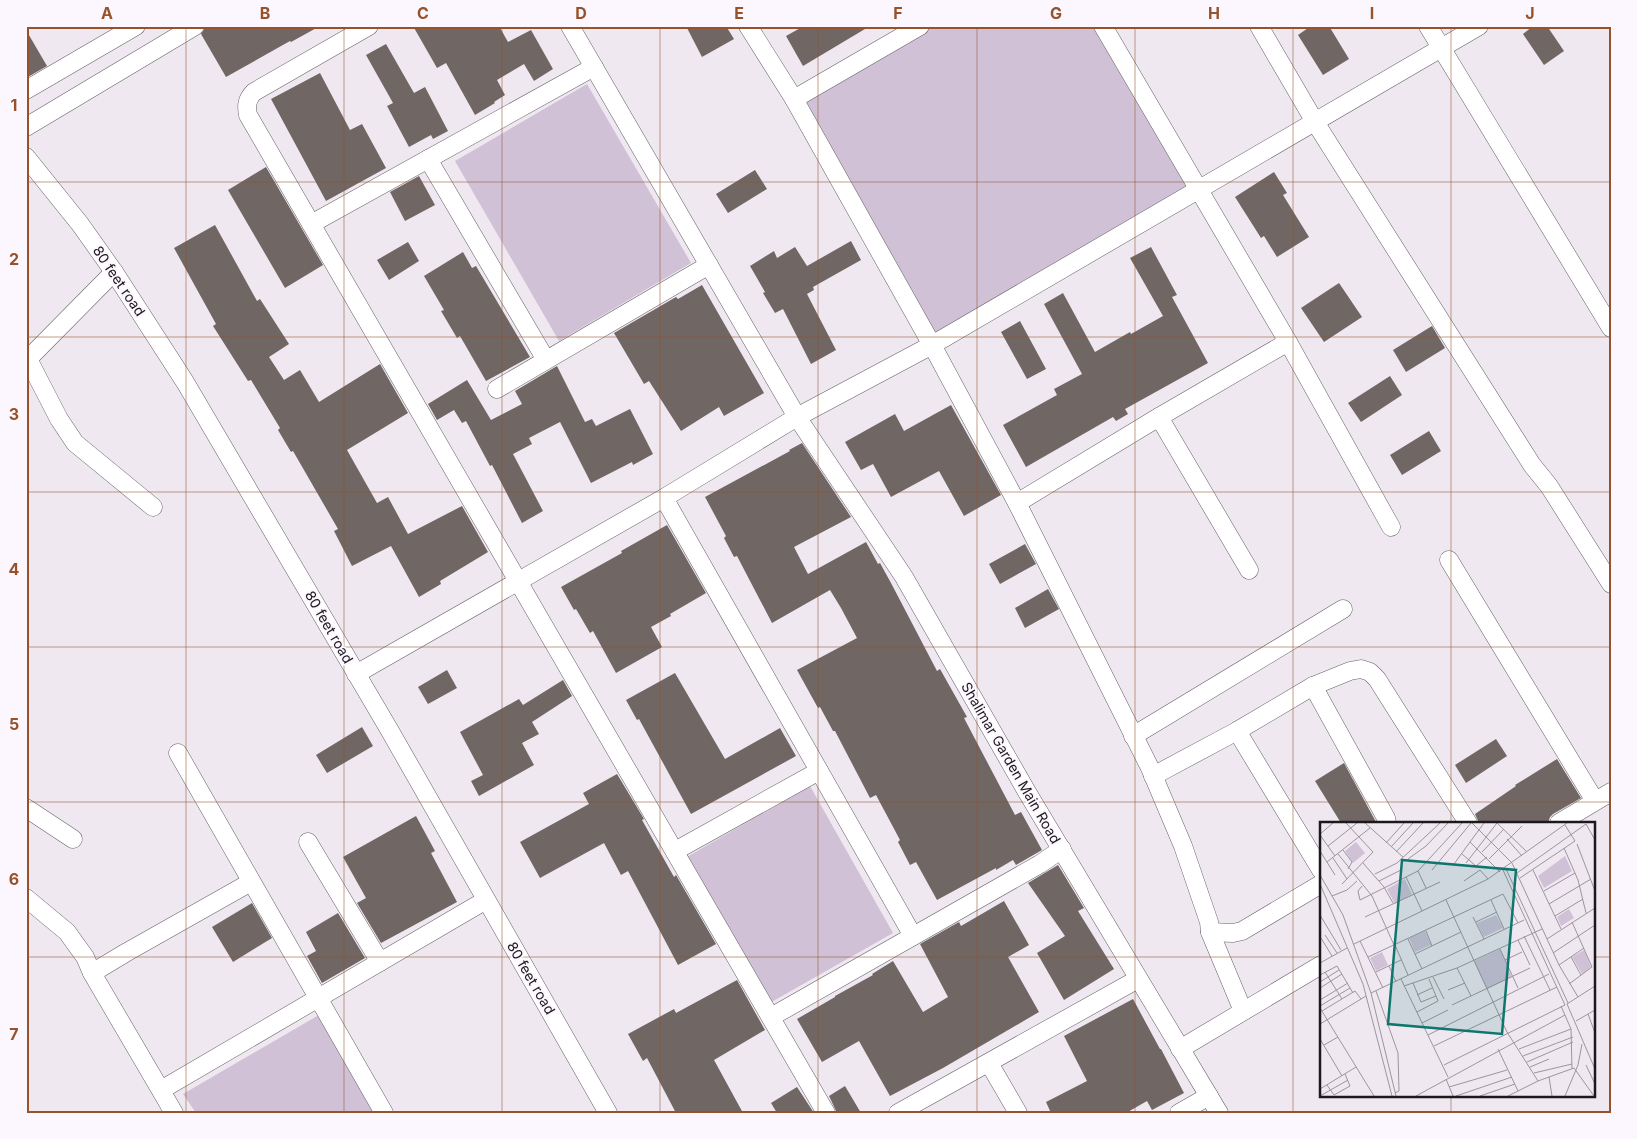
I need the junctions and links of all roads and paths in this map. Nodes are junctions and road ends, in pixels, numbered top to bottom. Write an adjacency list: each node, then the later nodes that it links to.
1 (136, 26): 14 (street)
2 (195, 26): 17 (street)
3 (369, 26): 21 (street)
4 (570, 26): 13 (street, Shalimar Garden Main Road)
5 (748, 26): 15 (street)
6 (920, 26): 11 (street)
7 (1103, 26): 20 (street)
8 (1259, 26): 16 (street)
9 (1428, 26): 12 (street)
10 (1479, 26): 12 (street)
11 (901, 31): 15 (street)
12 (1441, 48): 16 (street); 24 (street)
13 (594, 68): 18 (street); 22 (street, Shalimar Garden Main Road)
14 (26, 90)
15 (794, 99): 26 (street)
16 (1315, 122): 20 (street); 38 (street)
17 (26, 127)
18 (428, 159): 21 (street); 27 (street)
19 (27, 160): 23 (street, 80 feet road)
20 (1199, 191): 25 (street); 26 (street)
21 (311, 224): 37 (street)
22 (709, 265): 27 (street); 29 (street, Shalimar Garden Main Road)
23 (114, 272): 33 (street); 40 (street, 80 feet road)
24 (1611, 328)
25 (1288, 342): 30 (street); 34 (street)
26 (932, 345): 29 (street); 32 (street)
27 (546, 360): 28 (street)
28 (497, 389)
29 (797, 417): 31 (street); 55 (street, Shalimar Garden Main Road)
30 (1159, 417): 32 (street); 36 (street)
31 (664, 498): 37 (street); 45 (street)
32 (1017, 503): 43 (street)
33 (153, 508)
34 (1392, 527)
35 (1449, 560): 48 (street)
36 (1249, 570)
37 (519, 581): 40 (street); 56 (street)
38 (1611, 584)
39 (1342, 609): 43 (street)
40 (356, 674): 61 (street, 80 feet road)
41 (1313, 686): 42 (street); 50 (street); 51 (street)
42 (1237, 731): 46 (street); 57 (street)
43 (1133, 736): 46 (street)
44 (178, 753): 58 (street)
45 (819, 771): 56 (street); 63 (street)
46 (1153, 776): 62 (street)
47 (1611, 792): 48 (street)
48 (1595, 801): 52 (street)
49 (26, 808): 53 (street)
50 (1387, 822)
51 (1467, 822)
52 (1561, 822)
53 (72, 839)
54 (308, 842): 64 (street)
55 (1062, 849): 63 (street); 67 (street, Shalimar Garden Main Road)
56 (675, 851): 70 (street)
57 (1320, 868)
58 (251, 882): 66 (street); 68 (street)
59 (1320, 885): 62 (street)
60 (26, 898): 66 (street)
61 (486, 900): 64 (street); 77 (street, 80 feet road)
62 (1210, 932): 69 (street)
63 (913, 936): 70 (street)
64 (380, 962): 68 (street)
65 (1320, 966): 69 (street)
66 (92, 973): 73 (street)
67 (1138, 979): 71 (street, Shalimar Garden Main Road); 72 (street)
68 (319, 998): 73 (street); 76 (street)
69 (1243, 1011): 71 (street)
70 (771, 1017): 78 (street)
71 (1180, 1049): 74 (street, Shalimar Garden Main Road)
72 (989, 1063): 79 (street); 80 (street)
73 (161, 1090): 75 (street)
74 (1209, 1096): 81 (street); 82 (street, Shalimar Garden Main Road)
75 (174, 1113)
76 (384, 1113)
77 (608, 1113)
78 (826, 1113)
79 (898, 1113)
80 (1018, 1113)
81 (1179, 1113)
82 (1219, 1113)

